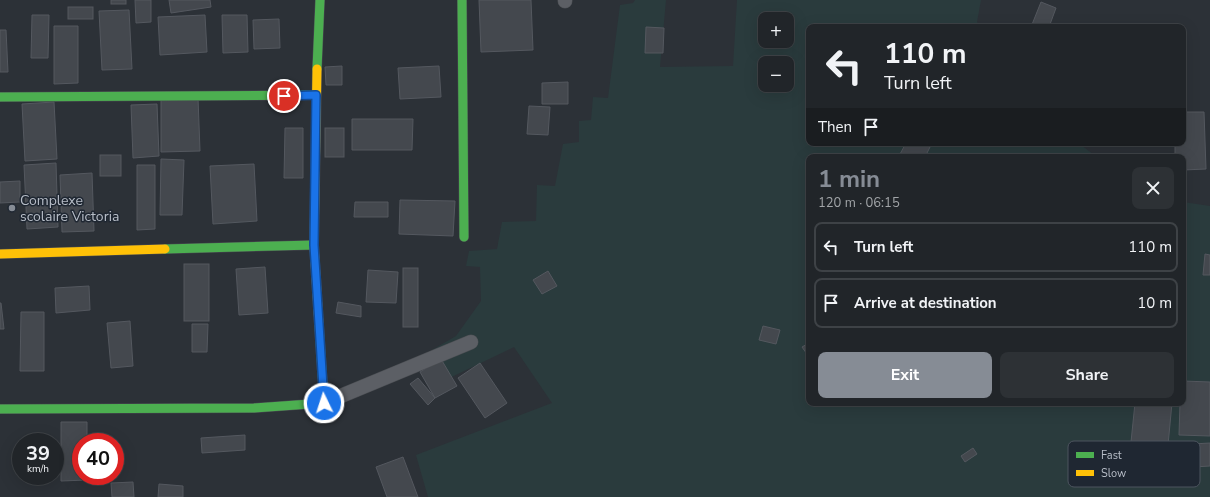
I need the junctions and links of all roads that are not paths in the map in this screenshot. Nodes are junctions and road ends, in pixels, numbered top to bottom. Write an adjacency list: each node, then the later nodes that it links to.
1 (320, 0): 3 (street)
2 (462, 0): 5 (street)
3 (316, 95): 4 (street); 6 (street)
4 (0, 97)
5 (464, 237)
6 (314, 245): 7 (street); 9 (street)
7 (0, 254)
8 (472, 342): 9 (street)
9 (324, 403): 10 (street)
10 (0, 408)

